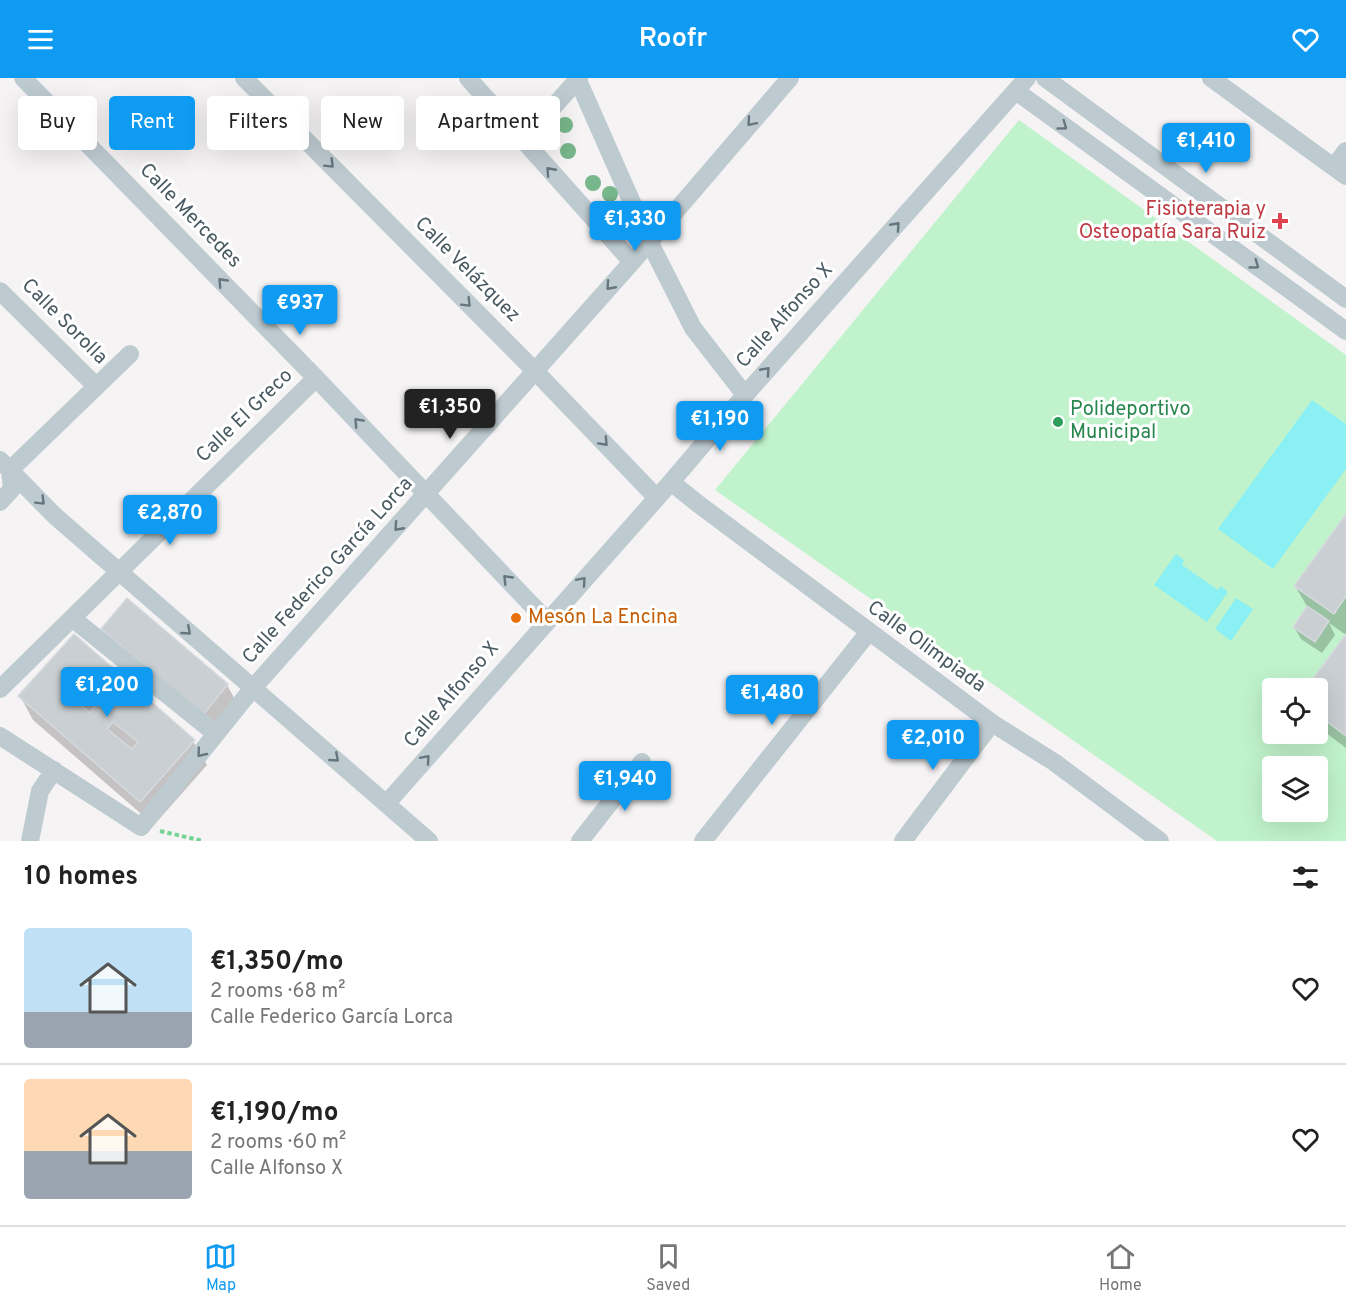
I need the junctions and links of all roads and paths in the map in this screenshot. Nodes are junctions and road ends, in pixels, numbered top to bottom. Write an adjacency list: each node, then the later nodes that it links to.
1 (23, 78): 21 (street, Calle Mercedes, one-way to 1)
2 (244, 78): 20 (street, Calle Velázquez, one-way to 20)
3 (468, 78): 9 (street)
4 (578, 78): 10 (street); 14 (street)
5 (790, 78): 14 (street, Calle Federico García Lorca, one-way to 14)
6 (1045, 78): 17 (street)
7 (1211, 78): 13 (street)
8 (1024, 82): 18 (street, one-way to 18); 23 (street, Calle Alfonso X, one-way to 8)
9 (484, 96)
10 (560, 99)
11 (531, 150): 15 (street, one-way to 11)
12 (1346, 151): 13 (street)
13 (1340, 172)
14 (649, 241): 15 (street, Calle Federico García Lorca); 23 (street)
15 (632, 262): 20 (street, Calle Federico García Lorca, one-way to 20)
16 (0, 291): 22 (street, Calle Sorolla)
17 (1346, 299)
18 (1346, 331)
19 (130, 354): 22 (street)
20 (535, 371): 26 (street, Calle Federico García Lorca); 27 (street, Calle Velázquez, one-way to 27)
21 (316, 378): 26 (street, Calle Mercedes, one-way to 21); 29 (street, Calle El Greco)
22 (96, 386): 24 (street)
23 (745, 395): 25 (street, Calle Alfonso X)
24 (5, 465): 28 (street); 29 (street, one-way to 29)
25 (671, 482): 27 (street, Calle Alfonso X); 32 (street, Calle Olimpiada)
26 (426, 495): 31 (street, Calle Mercedes, one-way to 26); 33 (street, Calle Federico García Lorca, one-way to 33)
27 (656, 497): 31 (street, Calle Alfonso X, one-way to 27)
28 (0, 502)
29 (118, 572): 30 (street, Calle El Greco); 33 (street, one-way to 33)
30 (72, 618): 34 (street, Calle El Greco); 36 (street)
31 (547, 621): 40 (street, Calle Alfonso X, one-way to 31)
32 (868, 633): 35 (street, Calle Olimpiada); 46 (street)
33 (253, 688): 36 (street, Calle Federico García Lorca); 40 (street, one-way to 40)
34 (0, 689)
35 (992, 723): 47 (street); 48 (street, Calle Olimpiada)
36 (216, 734): 41 (street, Calle Federico García Lorca, one-way to 41)
37 (0, 736): 39 (street)
38 (642, 762): 45 (street)
39 (54, 770): 41 (street); 42 (street)
40 (387, 803): 44 (street)
41 (141, 827): 43 (path)
42 (30, 841)
43 (203, 841)
44 (429, 841)
45 (579, 841)
46 (703, 841)
47 (903, 841)
48 (1160, 841)

